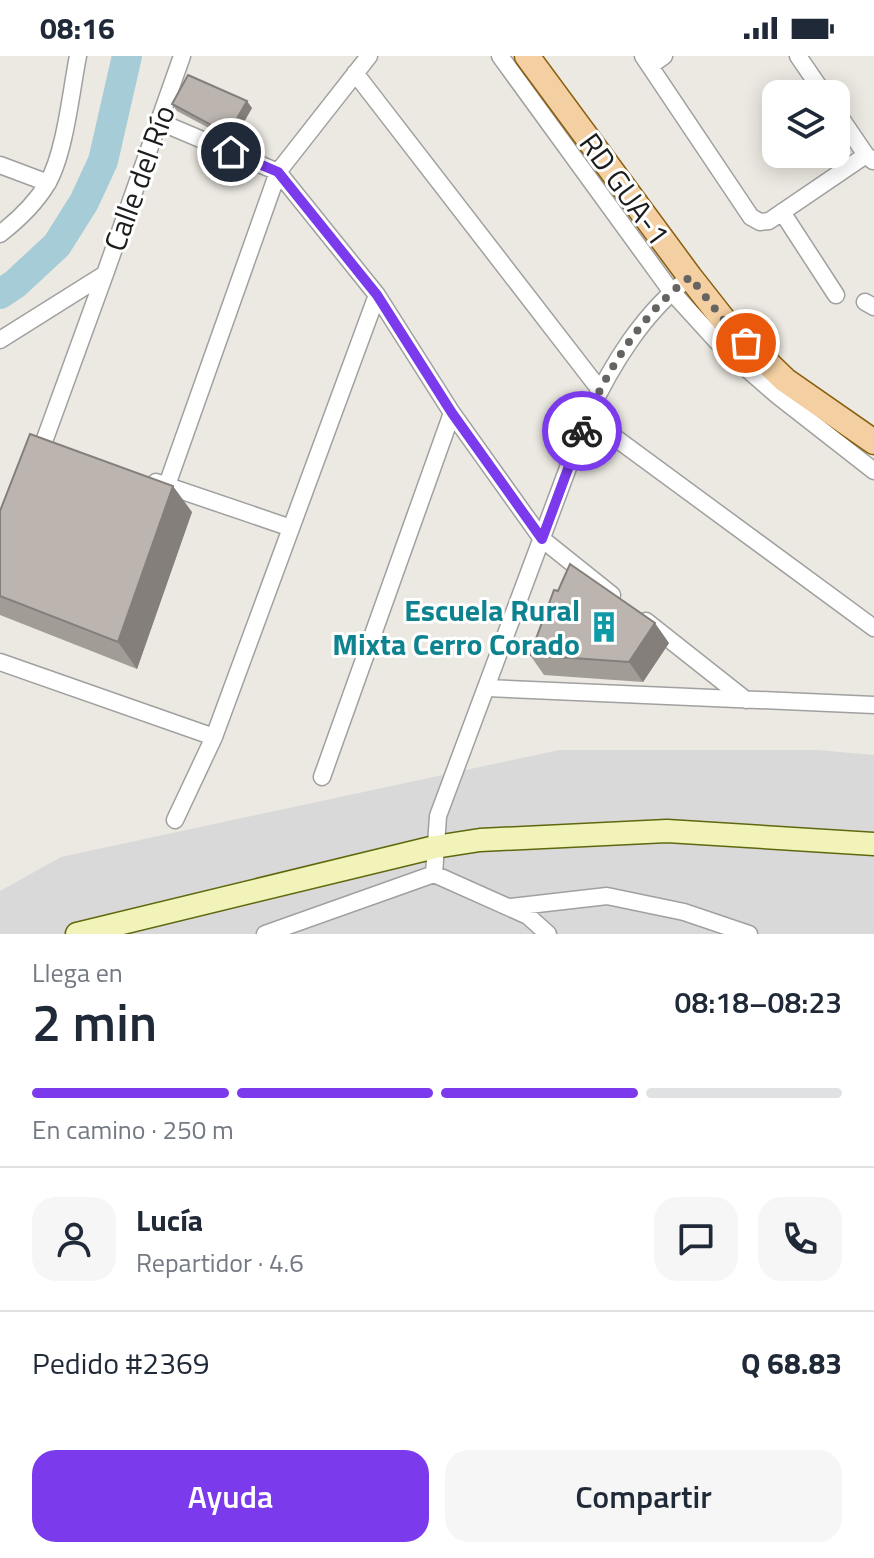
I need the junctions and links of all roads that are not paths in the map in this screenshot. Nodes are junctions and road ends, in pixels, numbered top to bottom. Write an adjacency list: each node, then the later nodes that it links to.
1 (78, 56): 15 (street)
2 (182, 56): 10 (street, Calle del Río)
3 (369, 56): 8 (street)
4 (500, 56): 19 (street)
5 (527, 56): 19 (main road, RD GUA-1)
6 (798, 56): 9 (street)
7 (652, 59): 16 (street)
8 (355, 73): 14 (street); 23 (street)
9 (814, 80)
10 (160, 122): 14 (street); 18 (street, Calle del Río)
11 (850, 131): 12 (street)
12 (870, 159): 16 (street)
13 (0, 165): 15 (street)
14 (278, 172): 20 (street); 30 (street)
15 (48, 183): 17 (street)
16 (782, 212): 21 (street)
17 (0, 234)
18 (105, 274): 22 (street, Calle del Río); 28 (street)
19 (680, 284): 23 (street); 26 (main road, RD GUA-1); 27 (street)
20 (377, 295): 24 (street); 31 (street)
21 (836, 295)
22 (0, 340)
23 (600, 390): 25 (street)
24 (452, 413): 32 (street); 39 (street)
25 (587, 417): 32 (street); 33 (street)
26 (874, 442)
27 (874, 471)
28 (33, 472)
29 (139, 476): 30 (street)
30 (167, 485): 31 (street)
31 (291, 528): 38 (street)
32 (542, 539): 35 (street); 36 (street)
33 (874, 628)
34 (0, 662): 38 (street)
35 (487, 688): 36 (street); 42 (street)
36 (746, 700): 37 (street)
37 (874, 705)
38 (214, 737): 40 (street)
39 (322, 777)
40 (175, 820)
41 (874, 844): 42 (street)
42 (435, 847): 43 (street); 46 (street)
43 (434, 874): 44 (street); 47 (street)
44 (511, 907): 45 (street); 48 (street)
45 (711, 928): 49 (street)
46 (77, 934)
47 (265, 934)
48 (548, 934)
49 (749, 934)

